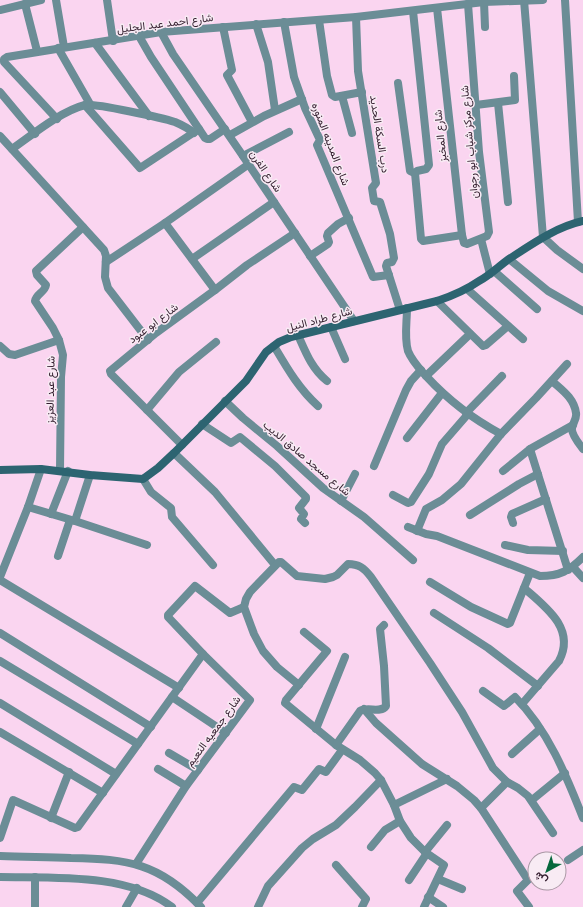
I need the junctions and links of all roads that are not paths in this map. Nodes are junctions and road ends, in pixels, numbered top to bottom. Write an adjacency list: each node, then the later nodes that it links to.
1 (41, 0): 9 (street)
2 (56, 0): 24 (street)
3 (107, 0): 22 (street)
4 (524, 0): 5 (street, شارع احمد عبد الجليل); 7 (street, شارع احمد عبد الجليل); 57 (street)
5 (543, 0)
6 (565, 0): 52 (street)
7 (484, 2): 10 (street, شارع احمد عبد الجليل); 19 (street)
8 (14, 3): 9 (street); 12 (street)
9 (25, 4): 25 (street)
10 (468, 4): 11 (street, شارع احمد عبد الجليل); 34 (street, شارع مركز شباب ابو رجوان)
11 (437, 8): 13 (street, شارع احمد عبد الجليل); 56 (street, شارع المخبز)
12 (0, 10)
13 (413, 11): 14 (street, شارع احمد عبد الجليل); 48 (street)
14 (356, 17): 15 (street, شارع احمد عبد الجليل); 29 (street, درب السكة الحديد)
15 (319, 20): 16 (street, شارع احمد عبد الجليل); 30 (street)
16 (284, 22): 17 (street, شارع احمد عبد الجليل); 31 (street, شارع المدينه المنوره)
17 (256, 24): 18 (street, شارع احمد عبد الجليل); 35 (street)
18 (223, 27): 20 (street, شارع احمد عبد الجليل); 38 (street)
19 (486, 27)
20 (161, 32): 21 (street, شارع احمد عبد الجليل); 40 (street, شارع الفرن)
21 (139, 36): 22 (street, شارع احمد عبد الجليل); 39 (street)
22 (112, 40): 23 (street, شارع احمد عبد الجليل)
23 (95, 43): 24 (street, شارع احمد عبد الجليل); 36 (street)
24 (61, 47): 25 (street, شارع احمد عبد الجليل); 33 (street)
25 (37, 51): 37 (street, شارع احمد عبد الجليل)
26 (514, 76): 32 (street)
27 (398, 83): 48 (street)
28 (0, 92): 43 (street)
29 (362, 92): 30 (street); 65 (street, درب السكة الحديد)
30 (342, 96): 42 (street)
31 (302, 99): 35 (street); 51 (street, شارع المدينه المنوره)
32 (498, 103): 34 (street); 50 (street)
33 (87, 104): 36 (street); 37 (street); 39 (street)
34 (476, 105): 58 (street, شارع مركز شباب ابو رجوان)
35 (276, 110): 38 (street)
36 (148, 116): 39 (street)
37 (57, 119): 43 (street)
38 (252, 122): 40 (street)
39 (196, 131): 40 (street)
40 (227, 132): 46 (street, شارع الفرن)
41 (289, 132): 46 (street)
42 (352, 133)
43 (35, 134): 45 (street)
44 (0, 136): 45 (street)
45 (12, 149): 54 (street)
46 (243, 156): 47 (street, شارع الفرن)
47 (249, 164): 49 (street, شارع الفرن); 53 (street)
48 (415, 173): 56 (street)
49 (274, 202): 55 (street, شارع الفرن); 60 (street)
50 (508, 202)
51 (349, 218): 59 (street); 65 (street, شارع المدينه المنوره)
52 (580, 222): 57 (street, شارع طراد النيل)
53 (165, 223): 60 (street); 62 (street)
54 (83, 227): 62 (street); 78 (street, شارع عبد العزيز)
55 (295, 233): 59 (street, شارع الفرن); 67 (street, شارع ابو عبود)
56 (462, 235): 58 (street)
57 (543, 237): 61 (street, شارع طراد النيل); 63 (street)
58 (481, 239): 64 (street)
59 (310, 256): 72 (street, شارع الفرن)
60 (192, 259): 67 (street)
61 (509, 259): 64 (street, شارع طراد النيل); 71 (street)
62 (106, 262): 79 (street)
63 (583, 269)
64 (492, 272): 66 (street, شارع طراد النيل); 70 (street)
65 (389, 275): 69 (street)
66 (467, 289): 68 (street, شارع طراد النيل); 73 (street)
67 (215, 290): 79 (street, شارع ابو عبود)
68 (438, 301): 69 (street, شارع طراد النيل); 75 (street)
69 (404, 309): 72 (street, شارع طراد النيل); 85 (street)
70 (537, 309)
71 (583, 311)
72 (354, 321): 74 (street, شارع طراد النيل)
73 (508, 326): 75 (street); 77 (street)
74 (331, 327): 76 (street, شارع طراد النيل); 83 (street)
75 (470, 334): 85 (street)
76 (298, 335): 82 (street, شارع طراد النيل); 87 (street)
77 (523, 339)
78 (59, 340): 81 (street); 105 (street, شارع عبد العزيز)
79 (148, 340): 92 (street, شارع ابو عبود)
80 (216, 342): 92 (street)
81 (0, 346)
82 (274, 346): 90 (street, شارع طراد النيل); 91 (street)
83 (345, 359)
84 (567, 364): 88 (street)
85 (423, 373): 89 (street); 102 (street)
86 (502, 376): 93 (street)
87 (327, 381)
88 (552, 381): 95 (street); 96 (street)
89 (442, 393): 93 (street); 97 (street)
90 (225, 401): 94 (street, شارع طراد النيل); 113 (street, شارع مسجد صادق الديب)
91 (318, 406)
92 (147, 410): 98 (street, شارع ابو عبود)
93 (467, 414): 96 (street); 111 (street)
94 (202, 424): 98 (street, شارع طراد النيل); 118 (street)
95 (573, 425): 99 (street); 100 (street)
96 (501, 434): 121 (street)
97 (407, 438)
98 (182, 445): 101 (street, شارع طراد النيل)
99 (582, 446)
100 (530, 449): 106 (street); 108 (street)
101 (174, 453): 110 (street, شارع طراد النيل); 129 (street)
102 (374, 466)
103 (41, 469): 104 (street); 105 (street); 114 (street)
104 (0, 470)
105 (64, 471): 109 (street); 115 (street)
106 (503, 472)
107 (356, 474): 113 (street)
108 (538, 474): 112 (street); 116 (street)
109 (90, 475): 110 (street); 117 (street)
110 (143, 479): 128 (street)
111 (393, 495)
112 (546, 499): 119 (street); 124 (street)
113 (341, 501): 127 (street, شارع مسجد صادق الديب)
114 (28, 507): 115 (street); 132 (street)
115 (51, 514): 117 (street)
116 (470, 515)
117 (73, 520): 123 (street); 125 (street)
118 (305, 523)
119 (513, 523)
120 (408, 527): 121 (street)
121 (417, 531): 131 (street)
122 (505, 544): 124 (street)
123 (147, 545)
124 (563, 551): 130 (street)
125 (58, 556)
126 (583, 557): 130 (street)
127 (413, 560)
128 (213, 565)
129 (275, 566): 136 (street); 168 (street)
130 (571, 568): 131 (street); 133 (street)
131 (530, 573): 135 (street)
132 (0, 578): 146 (street)
133 (583, 578)
134 (430, 582): 135 (street)
135 (524, 588): 145 (street)
136 (244, 607): 141 (street, شارع جمعيه النعيم); 144 (street)
137 (434, 613): 145 (street)
138 (384, 625): 151 (street)
139 (304, 632): 144 (street)
140 (0, 633): 152 (street)
141 (203, 654): 146 (street); 156 (street, شارع جمعيه النعيم)
142 (345, 657): 153 (street)
143 (0, 661): 157 (street)
144 (299, 685): 153 (street)
145 (538, 686): 150 (street)
146 (179, 688): 148 (street)
147 (483, 691): 150 (street)
148 (172, 697): 152 (street); 156 (street)
149 (0, 703): 165 (street)
150 (522, 704): 154 (street)
151 (364, 709): 158 (street); 166 (street)
152 (150, 727): 157 (street)
153 (316, 728): 158 (street)
154 (540, 729): 160 (street); 164 (street)
155 (0, 732): 163 (street)
156 (226, 733): 162 (street, شارع جمعيه النعيم)
157 (138, 744): 165 (street)
158 (339, 748): 167 (street); 195 (street)
159 (170, 753): 162 (street)
160 (512, 754)
161 (158, 769): 169 (street)
162 (198, 770): 169 (street, شارع جمعيه النعيم)
163 (69, 772): 170 (street); 175 (street)
164 (565, 773): 171 (street); 172 (street)
165 (116, 774): 170 (street)
166 (447, 779): 173 (street); 174 (street)
167 (381, 780): 173 (street); 199 (street)
168 (507, 782): 171 (street); 174 (street)
169 (186, 786): 186 (street, شارع جمعيه النعيم)
170 (103, 793): 175 (street)
171 (532, 800): 179 (street)
172 (580, 804): 176 (street)
173 (394, 805): 177 (street)
174 (481, 808): 203 (street)
175 (51, 818): 180 (street)
176 (583, 818)
177 (400, 822): 181 (street); 183 (street)
178 (447, 825): 183 (street)
179 (553, 833)
180 (0, 838)
181 (370, 847)
182 (583, 850): 185 (street)
183 (426, 852): 190 (street); 191 (street)
184 (0, 856): 186 (street)
185 (568, 860)
186 (136, 864): 195 (street)
187 (336, 865): 200 (street)
188 (0, 877): 189 (street)
189 (35, 877): 192 (street); 196 (street)
190 (438, 879): 193 (street); 194 (street)
191 (409, 880)
192 (137, 888): 197 (street); 198 (street)
193 (462, 889)
194 (428, 897): 201 (street); 202 (street)
195 (199, 905)
196 (35, 907)
197 (126, 907)
198 (172, 907)
199 (258, 907)
200 (362, 907)
201 (424, 907)
202 (442, 907)
203 (529, 907)

